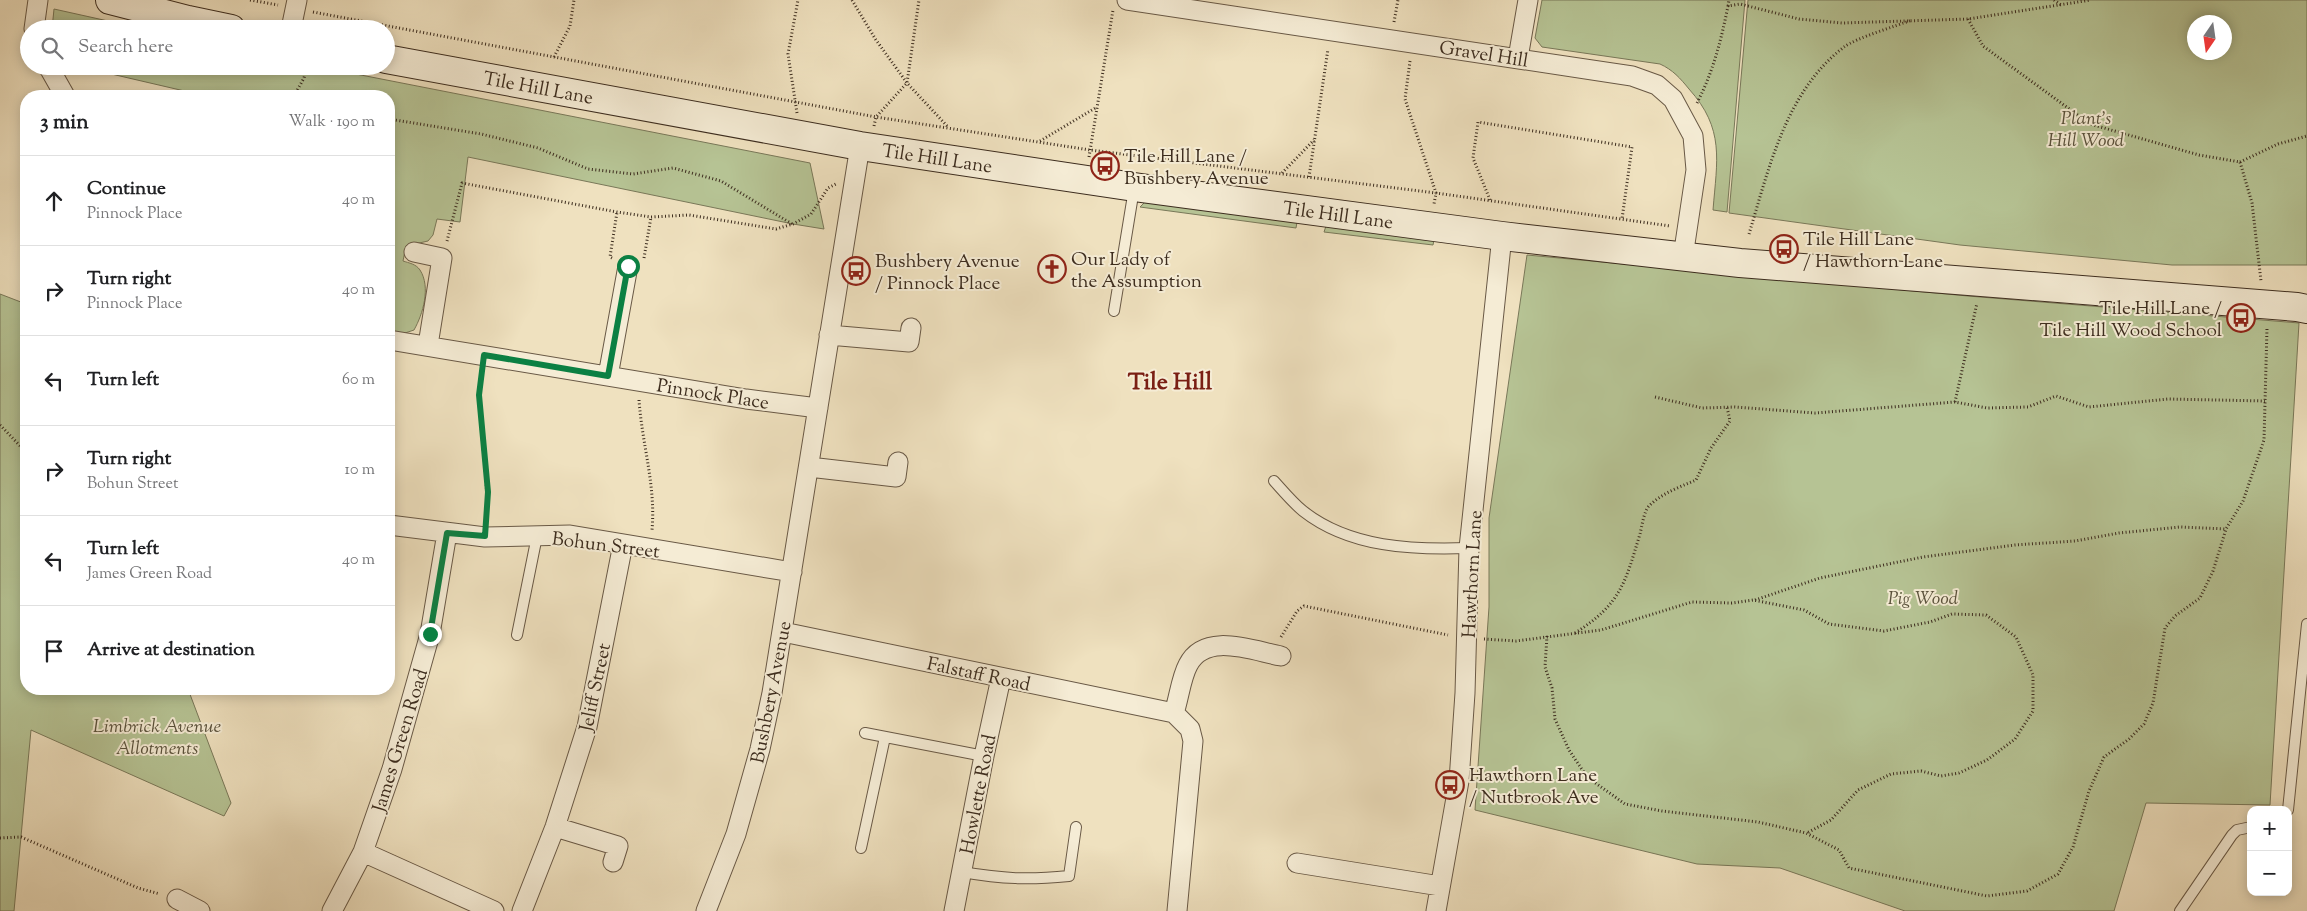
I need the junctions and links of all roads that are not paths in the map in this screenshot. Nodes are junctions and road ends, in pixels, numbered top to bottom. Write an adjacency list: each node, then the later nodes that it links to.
1 (38, 0): 6 (street)
2 (110, 0): 7 (main road)
3 (1528, 0): 9 (street)
4 (1135, 1): 9 (street, Gravel Hill)
5 (296, 4): 8 (street)
6 (35, 20)
7 (188, 20)
8 (293, 20)
9 (1518, 58): 17 (street, Gravel Hill)
10 (395, 61): 13 (main road, Tile Hill Lane)
11 (53, 75): 12 (street)
12 (62, 90)
13 (860, 146): 14 (main road, Tile Hill Lane); 22 (street, Bushbery Avenue)
14 (1135, 187): 15 (main road, Tile Hill Lane); 20 (lane)
15 (1502, 236): 17 (main road, Tile Hill Lane); 34 (street, Hawthorn Lane)
16 (414, 252): 24 (street)
17 (1683, 257): 19 (main road, Tile Hill Lane)
18 (628, 266): 25 (street)
19 (2304, 306)
20 (1114, 311)
21 (911, 328): 22 (street)
22 (830, 335): 26 (street, Bushbery Avenue)
23 (395, 341): 24 (street, Pinnock Place)
24 (428, 345): 25 (street, Pinnock Place)
25 (608, 376): 26 (street, Pinnock Place)
26 (818, 408): 28 (street, Bushbery Avenue)
27 (898, 462): 28 (street)
28 (809, 467): 35 (street, Bushbery Avenue)
29 (1274, 481): 34 (lane)
30 (395, 526): 31 (street, Bohun Street)
31 (447, 533): 32 (street, Bohun Street); 50 (street, James Green Road)
32 (538, 536): 33 (street, Bohun Street); 38 (lane)
33 (623, 544): 35 (street, Bohun Street); 46 (street, Jeliff Street)
34 (1469, 548): 54 (street, Hawthorn Lane)
35 (792, 572): 37 (street, Bushbery Avenue)
36 (2307, 624): 45 (lane)
37 (783, 632): 40 (street, Falstaff Road); 60 (street, Bushbery Avenue)
38 (516, 635)
39 (1272, 654): 41 (street)
40 (1001, 678): 41 (street, Falstaff Road); 44 (street, Howlette Road)
41 (1174, 714): 62 (street)
42 (865, 733): 43 (lane)
43 (885, 737): 44 (lane); 49 (lane)
44 (984, 756): 53 (street, Howlette Road)
45 (2288, 806)
46 (555, 827): 51 (street); 59 (street, Jeliff Street)
47 (1076, 827): 53 (lane)
48 (2247, 828): 64 (lane)
49 (861, 848)
50 (363, 852): 57 (street, James Green Road); 58 (street)
51 (613, 862)
52 (1297, 864): 54 (street)
53 (962, 872): 61 (street, Howlette Road)
54 (1440, 886): 63 (street, Hawthorn Lane)
55 (177, 899): 56 (street)
56 (200, 911)
57 (332, 911)
58 (494, 911)
59 (522, 911)
60 (706, 911)
61 (954, 911)
62 (1177, 911)
63 (1436, 911)
64 (2180, 911)

